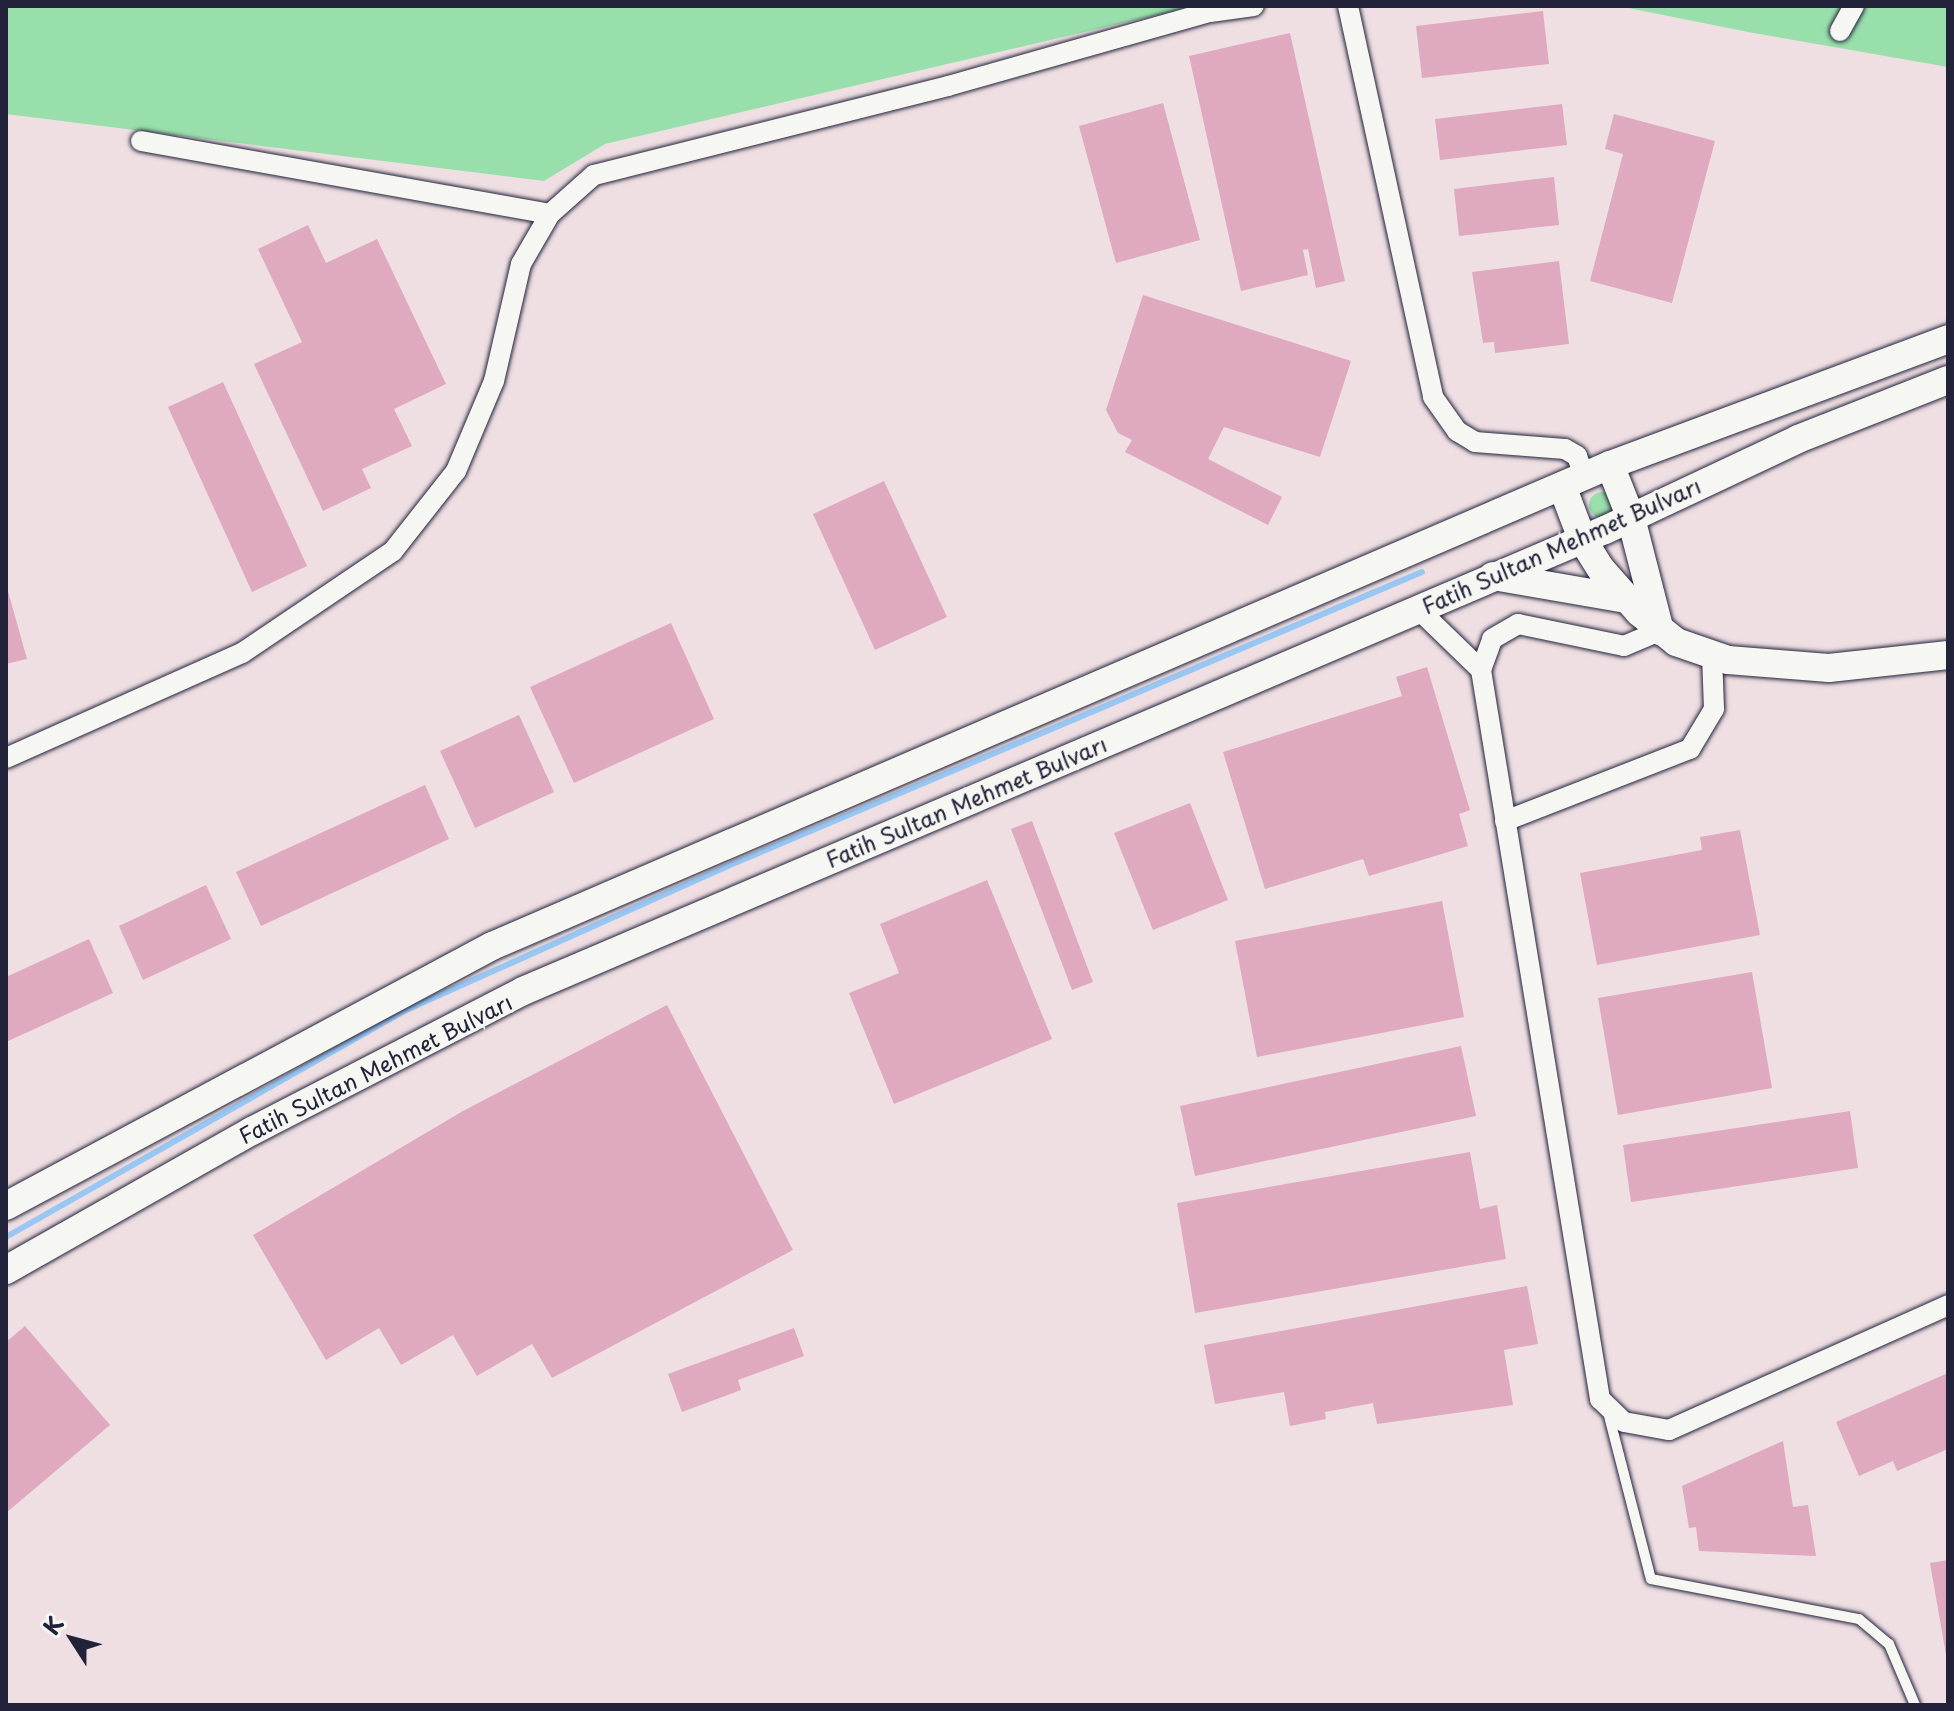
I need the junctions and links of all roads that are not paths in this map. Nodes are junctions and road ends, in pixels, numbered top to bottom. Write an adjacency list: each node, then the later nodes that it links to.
1 (1254, 6): 6 (street)
2 (1348, 6): 9 (street)
3 (1854, 6): 4 (street)
4 (1840, 31)
5 (141, 141): 6 (street)
6 (550, 214): 19 (street)
7 (1948, 339): 9 (main road)
8 (1948, 380): 10 (main road, Fatih Sultan Mehmet Bulvarı)
9 (1585, 476): 10 (main road); 11 (main road); 21 (main road)
10 (1631, 518): 11 (main road, Fatih Sultan Mehmet Bulvarı); 15 (main road)
11 (1582, 539): 12 (main road, Fatih Sultan Mehmet Bulvarı); 13 (main road)
12 (1493, 576): 13 (main road); 14 (main road, Fatih Sultan Mehmet Bulvarı)
13 (1626, 599): 15 (main road)
14 (1417, 608): 18 (street); 22 (main road, Fatih Sultan Mehmet Bulvarı)
15 (1660, 631): 16 (main road); 18 (street)
16 (1712, 654): 17 (main road); 20 (street)
17 (1948, 655)
18 (1481, 670): 20 (street)
19 (6, 758)
20 (1505, 821): 24 (street)
21 (6, 1206)
22 (6, 1270)
23 (1948, 1305): 24 (street)
24 (1607, 1408): 25 (lane)
25 (1915, 1705)

